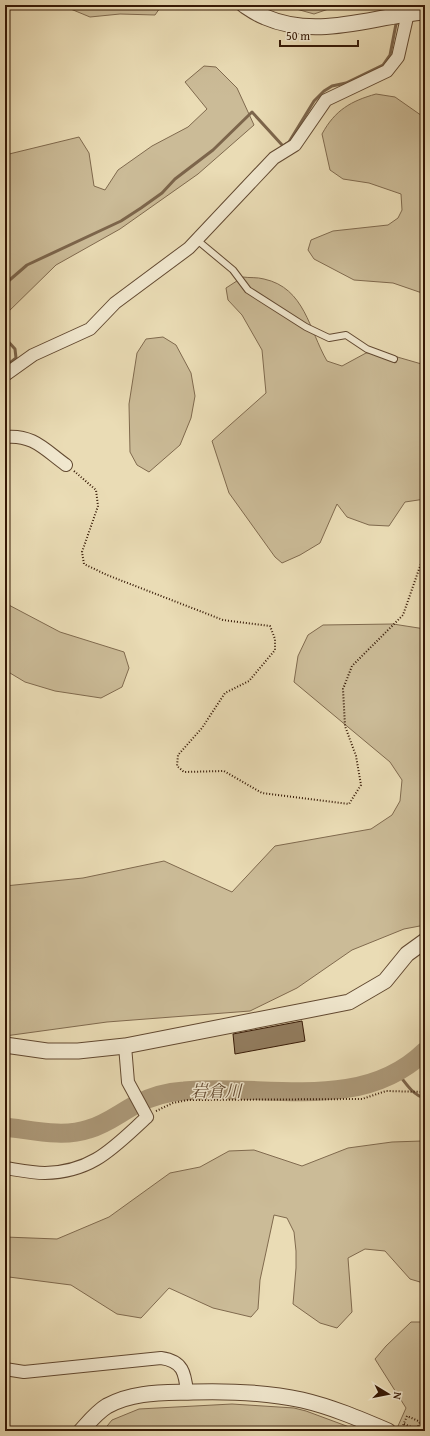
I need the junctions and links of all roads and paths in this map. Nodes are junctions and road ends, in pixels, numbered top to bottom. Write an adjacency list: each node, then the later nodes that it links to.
1 (244, 5): 3 (street)
2 (425, 12): 3 (street)
3 (408, 13): 4 (street)
4 (197, 240): 5 (lane); 6 (street)
5 (394, 359)
6 (5, 375)
7 (5, 437): 8 (street)
8 (66, 465): 9 (path)
9 (425, 552)
10 (425, 941): 12 (street)
11 (5, 1045): 12 (street)
12 (124, 1046): 14 (street)
13 (425, 1092): 14 (path)
14 (145, 1113): 15 (street)
15 (5, 1168)
16 (5, 1369): 17 (street)
17 (187, 1392): 21 (street); 23 (street)
18 (420, 1422): 19 (path); 20 (path); 22 (path)
19 (404, 1424): 21 (path); 22 (path)
20 (425, 1424)
21 (395, 1429)
22 (417, 1429): 24 (path)
23 (81, 1431)
24 (421, 1431)

